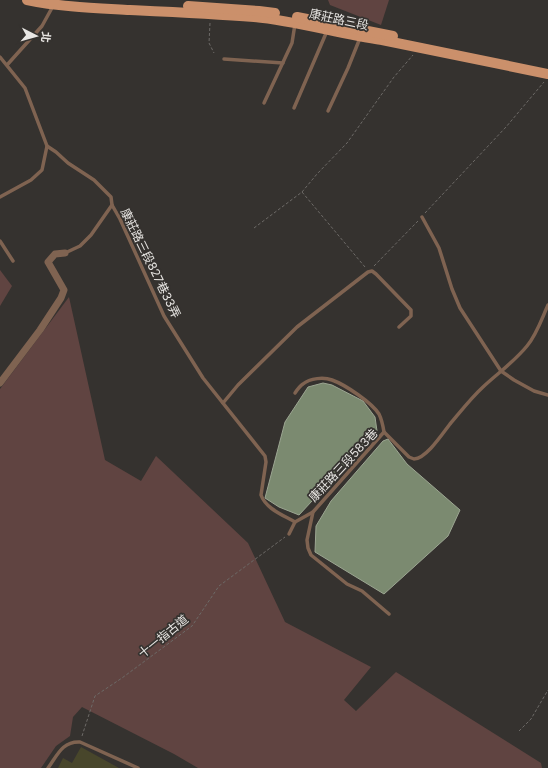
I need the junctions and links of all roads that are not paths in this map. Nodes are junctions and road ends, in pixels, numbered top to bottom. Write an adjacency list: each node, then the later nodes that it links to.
1 (27, 0): 3 (main road, 康莊路三段)
2 (72, 0): 4 (main road, 康莊路三段)
3 (54, 5): 4 (main road, 康莊路三段); 10 (lane)
4 (296, 20): 5 (main road, 康莊路三段); 9 (lane); 11 (main road, 康莊路三段)
5 (328, 30): 6 (main road, 康莊路三段); 14 (lane)
6 (360, 37): 12 (main road, 康莊路三段); 15 (lane)
7 (0, 57): 10 (lane)
8 (224, 59): 9 (lane)
9 (283, 63): 13 (lane)
10 (7, 65): 16 (lane)
11 (548, 67)
12 (546, 78)
13 (264, 103)
14 (294, 108)
15 (328, 111)
16 (47, 146): 17 (lane); 18 (lane, 康莊路三段827巷33弄)
17 (0, 197)
18 (112, 205): 21 (lane); 29 (lane, 康莊路三段827巷33弄)
19 (422, 217): 25 (lane)
20 (0, 241): 22 (lane)
21 (65, 253): 26 (street)
22 (13, 261)
23 (548, 305): 25 (lane)
24 (399, 327): 29 (lane)
25 (501, 370): 28 (lane); 30 (lane, 康莊路三段583巷)
26 (0, 383)
27 (295, 393): 30 (lane)
28 (548, 395)
29 (222, 403): 32 (lane, 康莊路三段827巷33弄)
30 (384, 432): 31 (lane, 康莊路三段583巷)
31 (313, 512): 32 (lane); 34 (lane, 康莊路三段583巷)
32 (295, 522): 33 (lane)
33 (289, 534)
34 (389, 614)
35 (48, 768): 36 (lane)
36 (138, 768)

